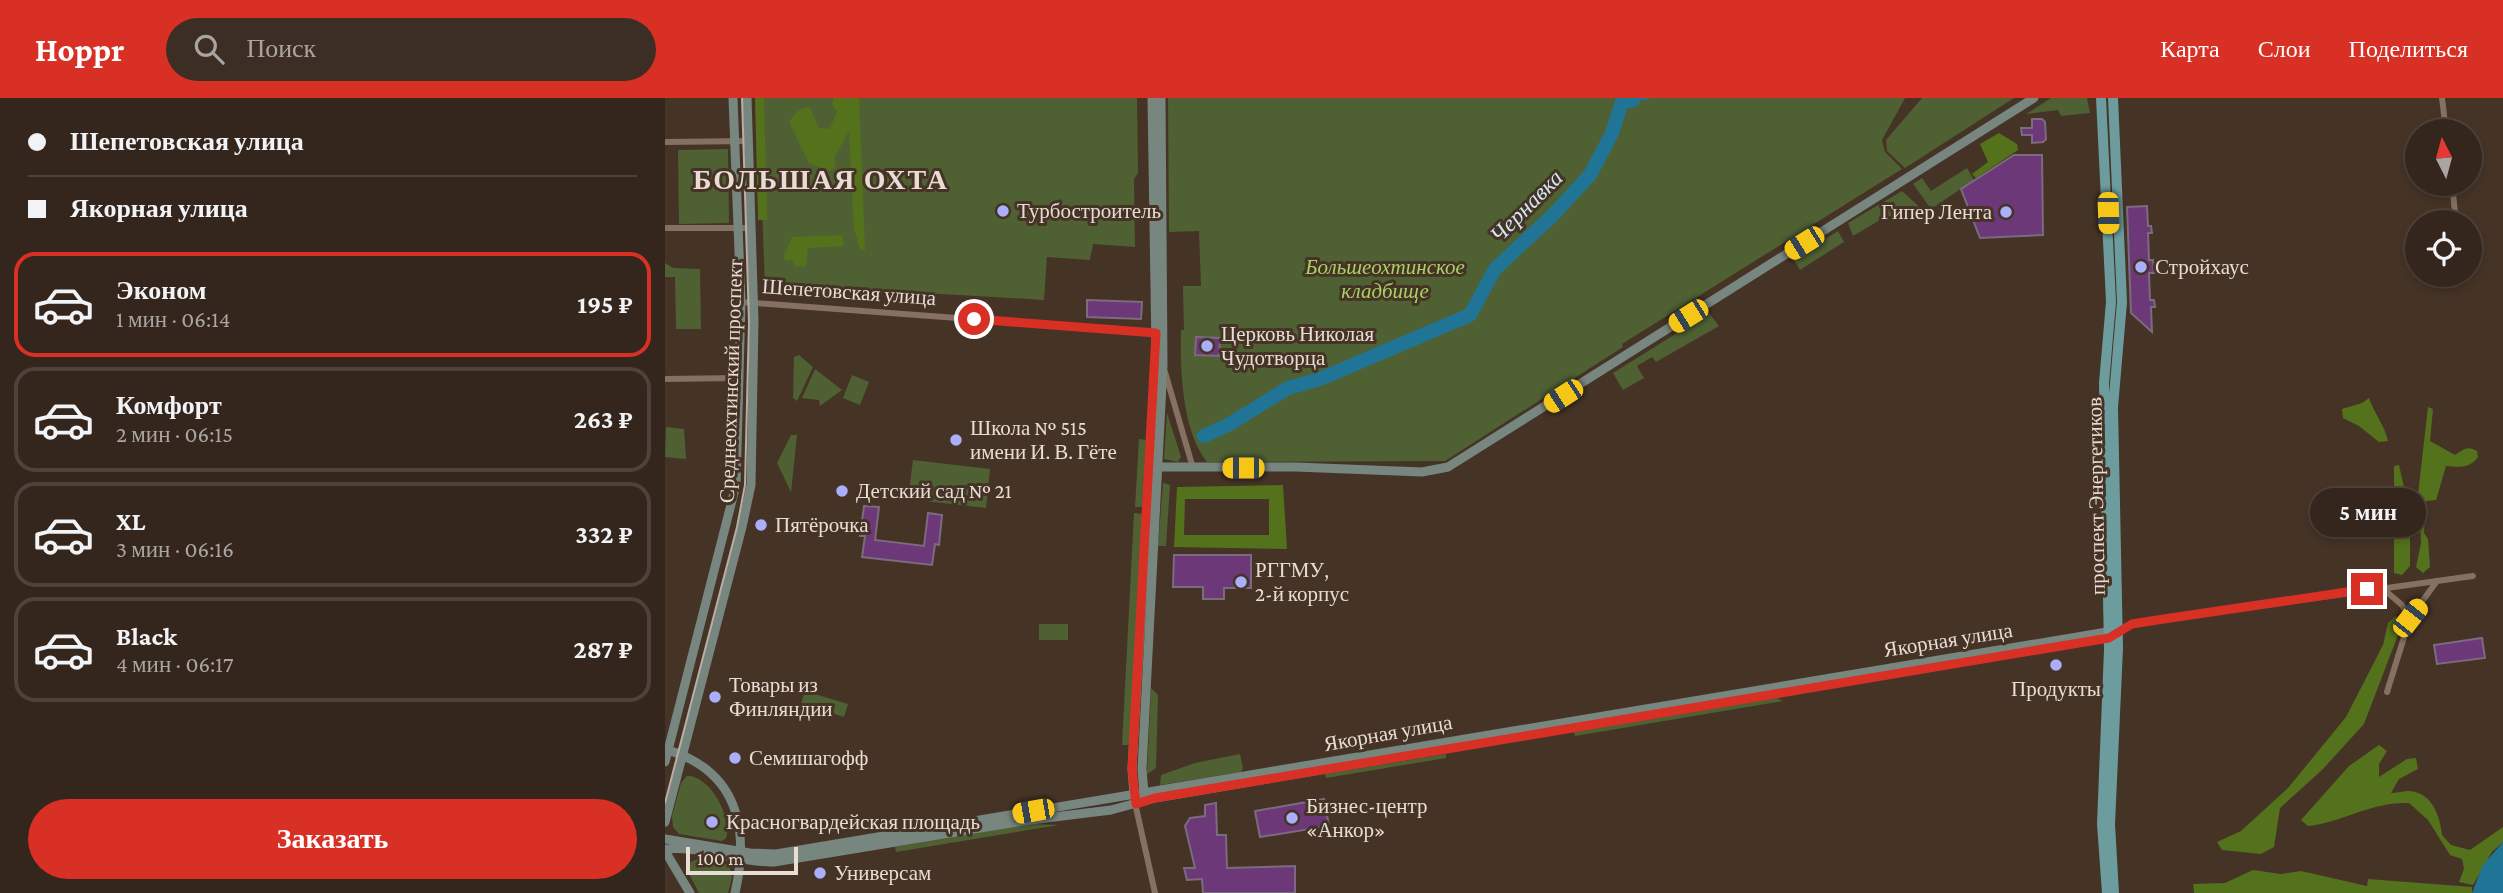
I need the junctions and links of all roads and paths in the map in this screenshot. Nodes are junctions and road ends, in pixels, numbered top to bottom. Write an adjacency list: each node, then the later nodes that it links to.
1 (733, 98): 12 (street, Среднеохтинский проспект)
2 (747, 98): 10 (street, Среднеохтинский проспект)
3 (1153, 98): 18 (street)
4 (1161, 98): 18 (street)
5 (2034, 98): 23 (street)
6 (2113, 98): 28 (main road, проспект Энергетиков)
7 (2442, 98): 9 (street)
8 (2100, 100): 28 (main road, проспект Энергетиков)
9 (2445, 119)
10 (749, 141): 12 (street); 15 (street, Среднеохтинский проспект)
11 (665, 142): 12 (street)
12 (735, 142): 14 (street, Среднеохтинский проспект)
13 (665, 228): 14 (street)
14 (738, 228): 15 (street); 16 (street, Среднеохтинский проспект)
15 (752, 228): 17 (street, Среднеохтинский проспект)
16 (741, 302): 17 (street, Шепетовская улица); 20 (street, Среднеохтинский проспект)
17 (754, 302): 18 (street, Шепетовская улица); 31 (street, Среднеохтинский проспект)
18 (1160, 333): 19 (street); 22 (street)
19 (1163, 365): 22 (street); 23 (street)
20 (739, 378): 21 (street); 30 (street, Среднеохтинский проспект)
21 (665, 379)
22 (1154, 467): 23 (street); 33 (street)
23 (1193, 468)
24 (2473, 576): 25 (street, Якорная улица)
25 (2437, 581): 26 (street, Якорная улица); 27 (street)
26 (2381, 587): 27 (street); 28 (street, Якорная улица)
27 (2410, 618): 29 (street)
28 (2112, 633): 33 (street, Якорная улица); 42 (main road, проспект Энергетиков); 43 (main road, проспект Энергетиков)
29 (2387, 692)
30 (667, 749): 31 (street); 32 (street, Среднеохтинский проспект)
31 (683, 754): 34 (street, Среднеохтинский проспект); 37 (street)
32 (665, 762)
33 (1138, 797): 37 (street, Якорная улица); 41 (street)
34 (665, 822)
35 (665, 839): 37 (street, Якорная улица)
36 (665, 850): 37 (street, Якорная улица); 39 (street)
37 (742, 856): 40 (street)
38 (665, 870): 39 (street)
39 (688, 889)
40 (735, 893)
41 (1155, 893)
42 (2107, 893)
43 (2115, 893)

